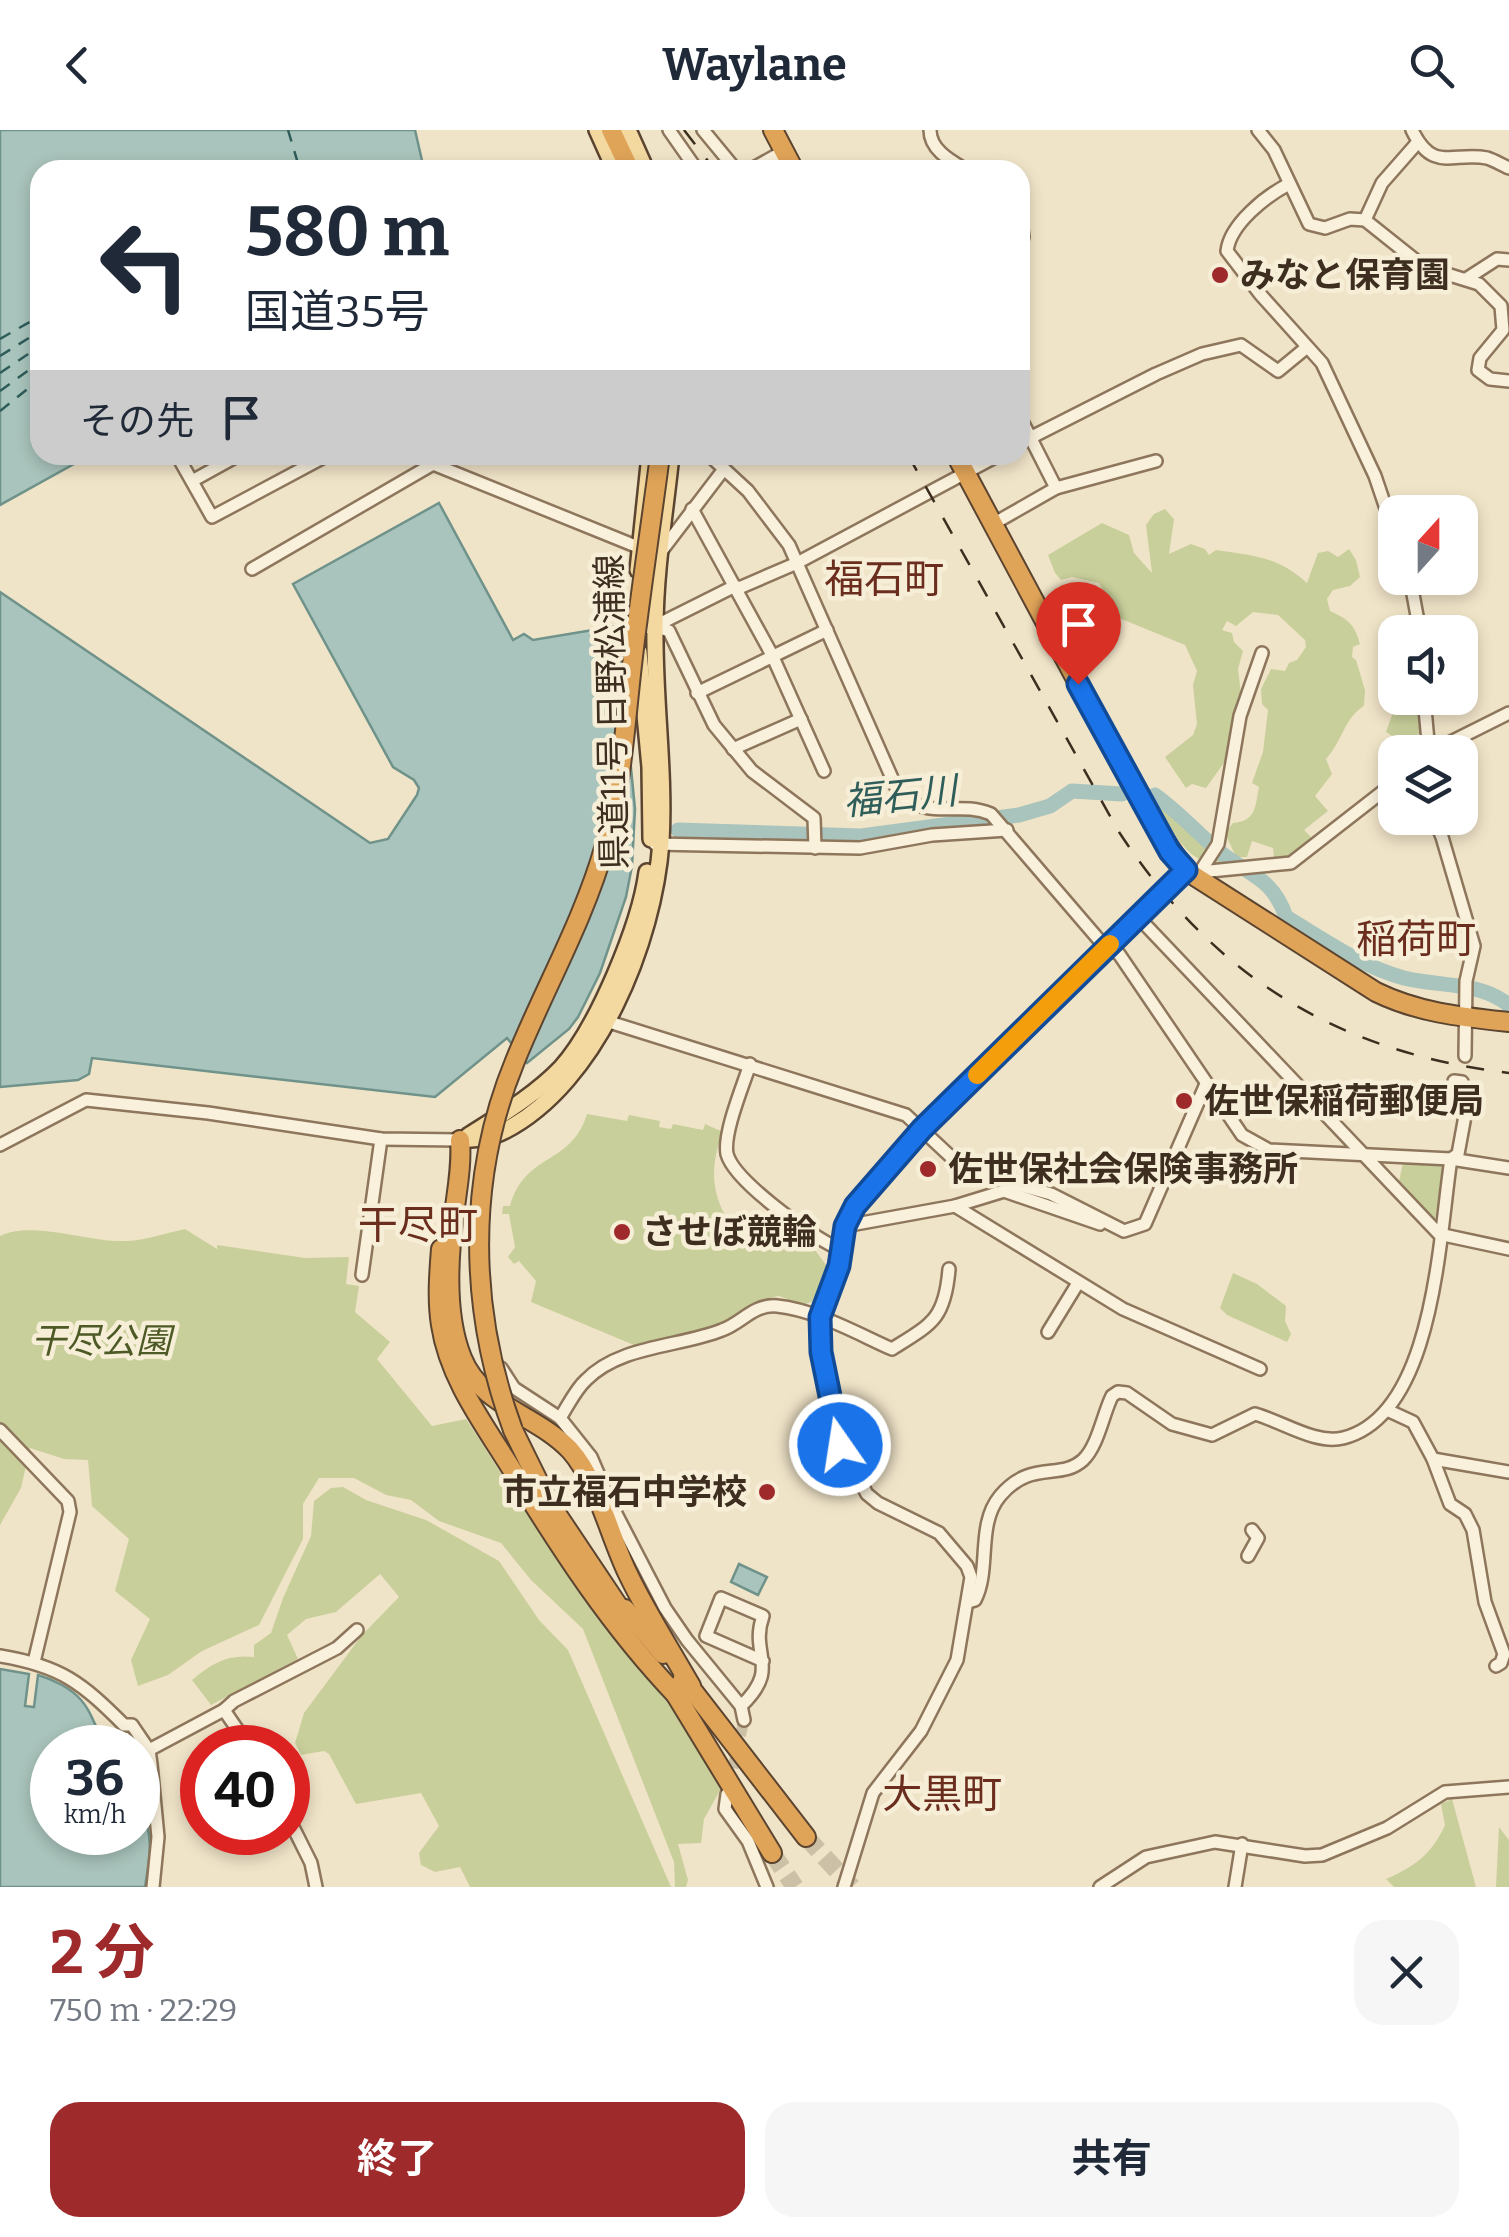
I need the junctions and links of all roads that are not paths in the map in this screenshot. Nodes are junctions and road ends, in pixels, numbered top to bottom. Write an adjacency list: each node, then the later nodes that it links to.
1 (597, 130): 12 (main road)
2 (611, 130): 13 (highway)
3 (628, 130): 14 (main road)
4 (668, 130): 15 (street)
5 (703, 130): 16 (street)
6 (773, 130): 11 (highway)
7 (787, 130): 19 (highway)
8 (930, 130): 20 (street)
9 (1258, 130): 22 (street)
10 (1415, 136): 21 (street); 23 (street)
11 (784, 151): 17 (street); 18 (highway)
12 (610, 160)
13 (625, 160)
14 (642, 160)
15 (690, 160)
16 (728, 160)
17 (768, 160)
18 (789, 160)
19 (803, 160)
20 (952, 160)
21 (1509, 168)
22 (1289, 184): 23 (street); 26 (street)
23 (1365, 220): 25 (street)
24 (1509, 260): 25 (street)
25 (1466, 279): 27 (street)
26 (1306, 348): 28 (street); 46 (street)
27 (1509, 380)
28 (1030, 438)
29 (1030, 446): 45 (street)
30 (1156, 461): 45 (street)
31 (183, 465): 44 (street)
32 (220, 465): 44 (street)
33 (299, 465): 44 (street)
34 (431, 465): 52 (street)
35 (435, 465): 49 (street)
36 (649, 465): 49 (main road, 県道11号 日野松浦線)
37 (659, 465): 113 (highway, bridge)
38 (670, 465): 50 (main road, 県道11号 日野松浦線)
39 (721, 465): 42 (street)
40 (961, 465): 43 (highway)
41 (982, 465): 43 (street)
42 (724, 468): 47 (street); 51 (street)
43 (966, 474): 48 (highway); 51 (street)
44 (192, 481)
45 (1056, 488): 48 (street)
46 (1381, 495)
47 (692, 510): 50 (street); 53 (street)
48 (993, 524): 70 (highway)
49 (638, 547): 55 (main road, 県道11号 日野松浦線)
50 (659, 555): 54 (main road, 県道11号 日野松浦線)
51 (797, 563): 53 (street); 56 (street)
52 (252, 569)
53 (735, 586): 54 (street); 58 (street)
54 (655, 626): 55 (street); 59 (street); 68 (main road, 県道11号 日野松浦線)
55 (637, 628): 68 (main road, 県道11号 日野松浦線)
56 (827, 630): 58 (street); 66 (street)
57 (1262, 653): 70 (street)
58 (772, 656): 59 (street); 61 (street)
59 (698, 693): 63 (street)
60 (1509, 714): 62 (street)
61 (800, 718): 63 (street); 64 (street)
62 (1465, 735)
63 (733, 749): 69 (street)
64 (824, 771)
65 (1378, 795): 70 (street)
66 (1007, 830): 69 (street); 72 (street)
67 (1441, 835): 73 (street)
68 (656, 844): 69 (street); 74 (main road, 県道11号 日野松浦線)
69 (815, 845)
70 (1193, 871): 71 (street); 73 (highway)
71 (1138, 917): 72 (street); 85 (street)
72 (1106, 948): 79 (street); 80 (street)
73 (1465, 1013): 75 (highway); 76 (street)
74 (600, 1019): 77 (street); 81 (main road, 県道11号 日野松浦線); 83 (main road, 県道11号 日野松浦線)
75 (1509, 1022)
76 (1465, 1056)
77 (750, 1064): 80 (street); 92 (street)
78 (1454, 1082): 86 (street)
79 (1206, 1084): 85 (street); 90 (street)
80 (922, 1129): 89 (street); 90 (street)
81 (502, 1132): 83 (main road, 県道11号 日野松浦線); 101 (street)
82 (381, 1139): 83 (street); 84 (street); 95 (street)
83 (460, 1140): 113 (highway); 113 (highway)
84 (0, 1145)
85 (1360, 1153): 86 (street); 91 (street)
86 (1451, 1159): 87 (street); 91 (street)
87 (1509, 1168)
88 (955, 1206): 89 (street); 90 (street); 96 (street)
89 (845, 1226): 92 (street)
90 (1113, 1227)
91 (1439, 1234): 93 (street); 100 (street)
92 (843, 1242): 97 (street)
93 (1509, 1249)
94 (949, 1269): 97 (street)
95 (362, 1275)
96 (1078, 1283): 98 (street); 99 (street)
97 (820, 1317): 101 (street); 107 (street)
98 (1048, 1332)
99 (1260, 1369)
100 (1387, 1410): 103 (street); 107 (street)
101 (560, 1418): 114 (street)
102 (0, 1430): 111 (street)
103 (1434, 1459): 104 (street); 112 (street)
104 (1509, 1472)
105 (1252, 1530): 106 (street)
106 (1248, 1556)
107 (968, 1602): 130 (street)
108 (357, 1630): 115 (street)
109 (0, 1656): 111 (street)
110 (762, 1661): 110 (street); 114 (street)
111 (34, 1662): 117 (street)
112 (1496, 1666)
113 (684, 1691): 122 (highway); 124 (highway)
114 (741, 1706): 116 (street)
115 (224, 1710): 118 (street); 119 (street)
116 (744, 1720)
117 (124, 1725)
118 (234, 1725)
119 (160, 1744)
120 (1509, 1788): 123 (street)
121 (726, 1794): 129 (street)
122 (806, 1837)
123 (1242, 1844): 131 (street); 132 (street)
124 (772, 1854)
125 (157, 1855): 127 (street)
126 (308, 1855): 128 (street)
127 (154, 1887)
128 (316, 1887)
129 (767, 1887)
130 (844, 1887)
131 (1100, 1887)
132 (1235, 1887)

